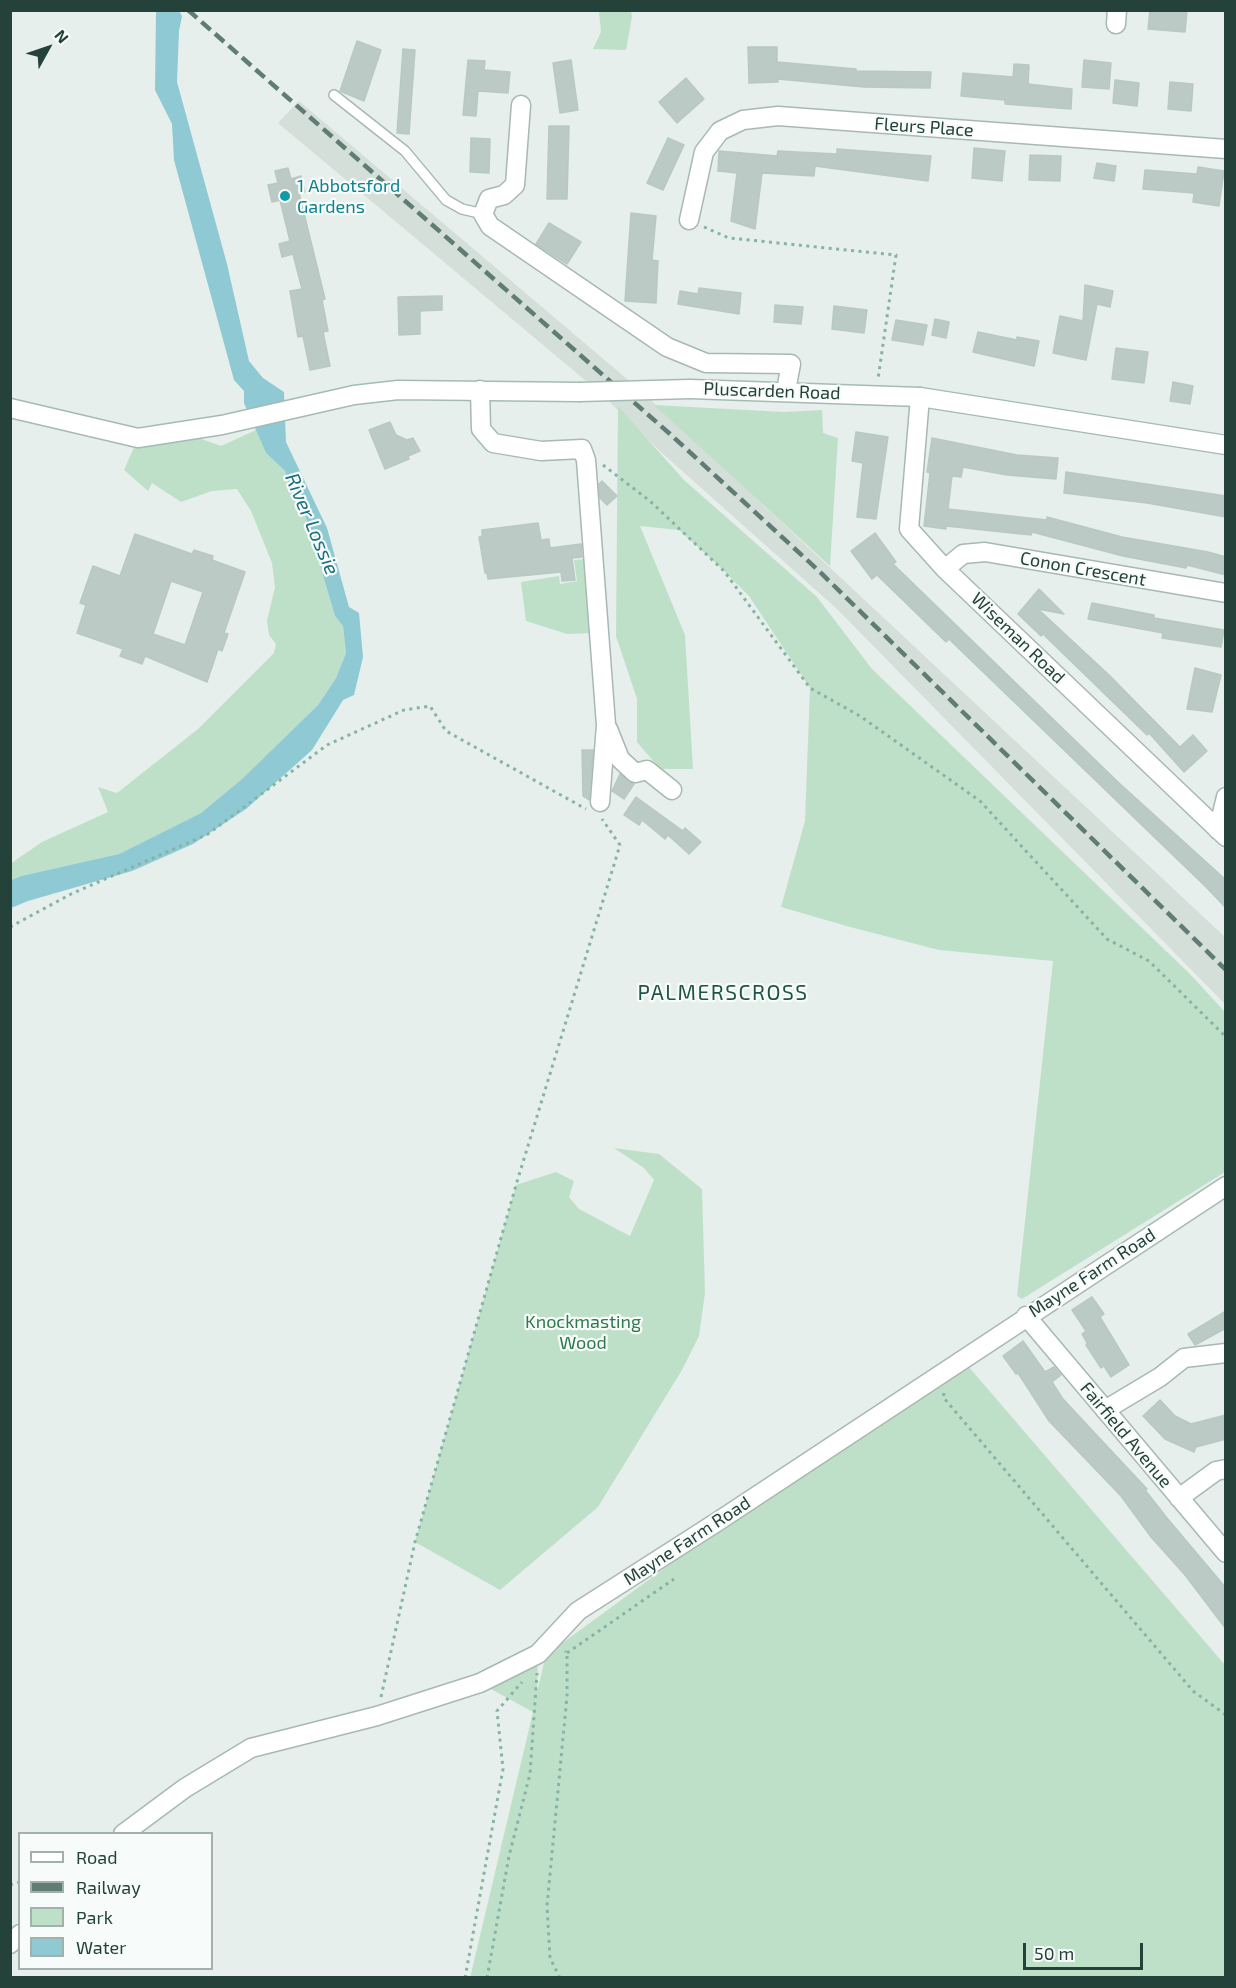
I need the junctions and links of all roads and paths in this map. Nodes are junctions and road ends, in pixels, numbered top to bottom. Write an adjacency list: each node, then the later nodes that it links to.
1 (334, 95): 4 (lane)
2 (521, 105): 4 (street)
3 (1226, 148): 5 (street, Fleurs Place)
4 (483, 214): 7 (street)
5 (689, 220): 8 (path)
6 (480, 390): 7 (street, Pluscarden Road, bridge); 10 (street, Pluscarden Road); 12 (street)
7 (786, 390): 8 (street, Pluscarden Road)
8 (876, 395): 9 (street, Pluscarden Road)
9 (920, 397): 11 (street, Pluscarden Road); 13 (street, Wiseman Road)
10 (10, 408)
11 (1226, 445)
12 (582, 449): 15 (street); 21 (path)
13 (945, 568): 14 (street, Conon Crescent); 19 (street, Wiseman Road)
14 (1226, 593)
15 (606, 725): 16 (street); 18 (street)
16 (672, 790)
17 (1226, 797): 19 (street)
18 (600, 802)
19 (1222, 833)
20 (10, 927): 36 (path)
21 (1226, 1037)
22 (1226, 1186): 23 (street, Mayne Farm Road)
23 (1026, 1316): 25 (street, Mayne Farm Road); 26 (street, Fairfield Avenue)
24 (1226, 1353): 26 (street)
25 (945, 1370): 31 (street, Mayne Farm Road); 35 (path)
26 (1105, 1410): 28 (street, Fairfield Avenue)
27 (1226, 1469): 28 (street)
28 (1179, 1498): 29 (street, Fairfield Avenue)
29 (1226, 1553)
30 (674, 1579): 32 (path)
31 (553, 1637): 32 (path); 36 (street, Mayne Farm Road)
32 (567, 1653): 40 (path)
33 (530, 1672): 39 (path)
34 (524, 1680): 38 (path)
35 (1226, 1715)
36 (376, 1716): 37 (street, Mayne Farm Road)
37 (124, 1832)
38 (465, 1977)
39 (487, 1977)
40 (560, 1977)

